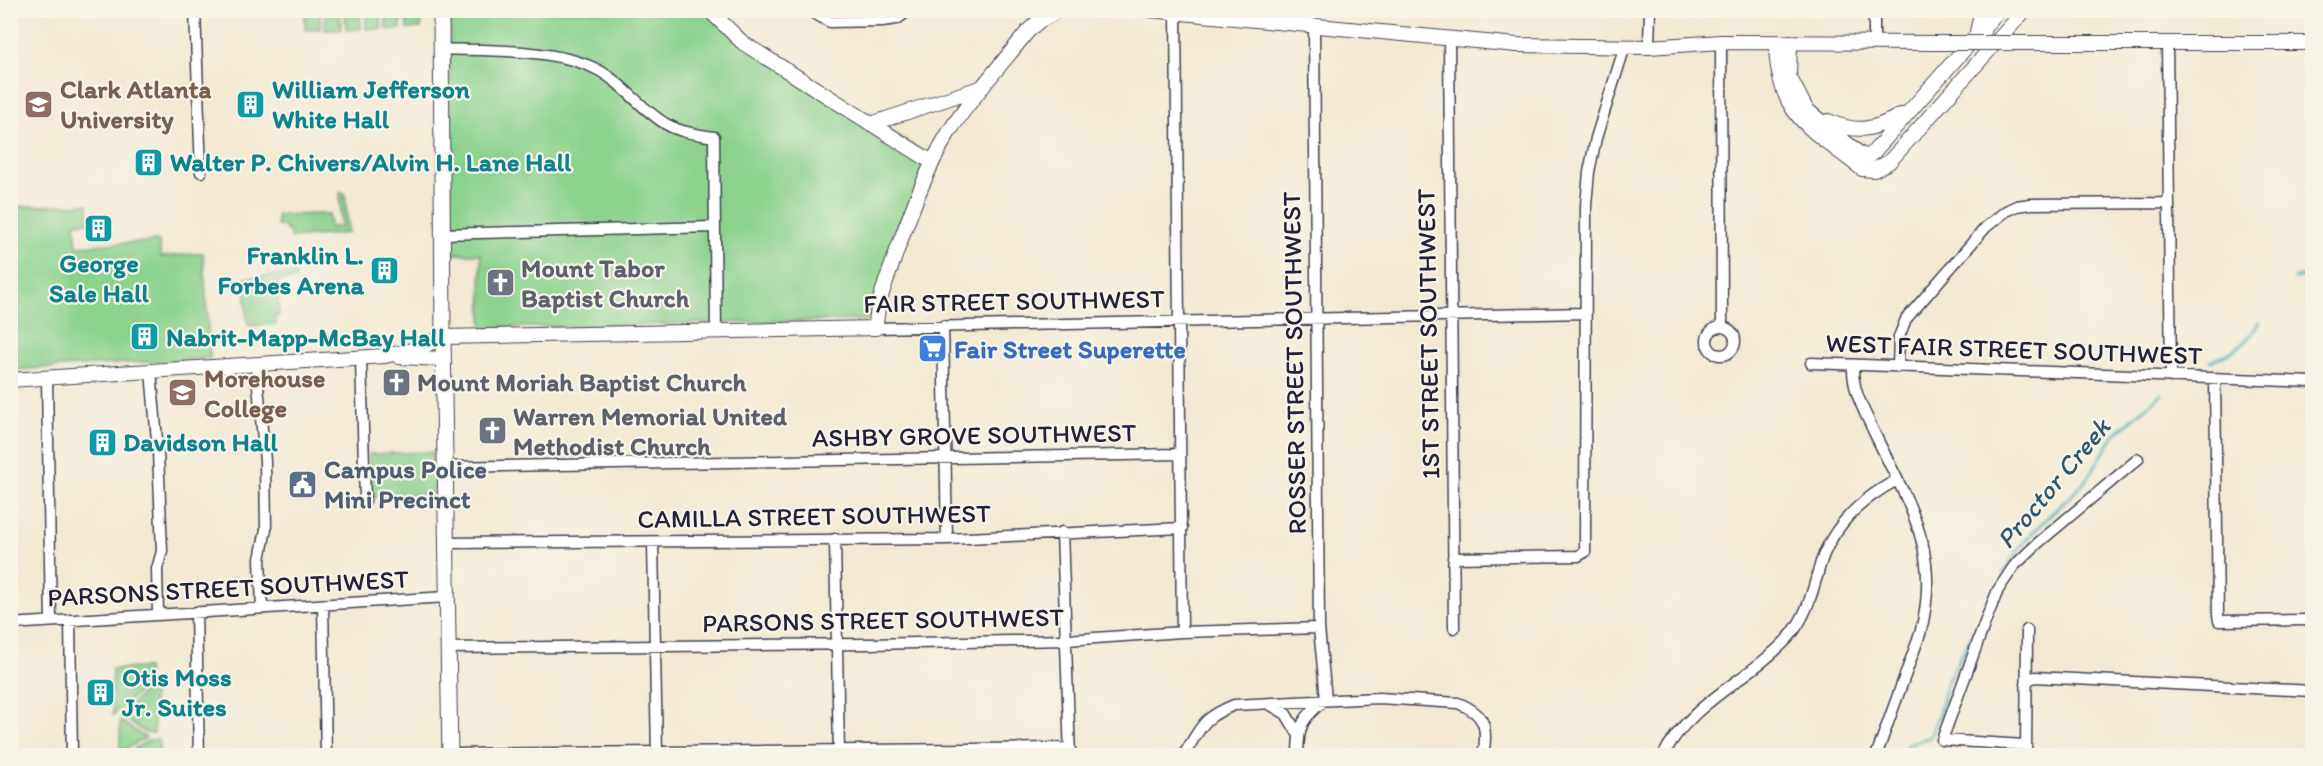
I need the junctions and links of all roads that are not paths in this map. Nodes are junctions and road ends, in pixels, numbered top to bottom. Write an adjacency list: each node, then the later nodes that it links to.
1 (195, 10): 34 (street)
2 (441, 10): 26 (main road)
3 (709, 10): 30 (street)
4 (808, 10): 14 (street)
5 (910, 10): 14 (street)
6 (1059, 10): 27 (street)
7 (1150, 10): 13 (street)
8 (1650, 10): 25 (street)
9 (1874, 10): 21 (street)
10 (1985, 10): 17 (highway)
11 (1999, 10): 17 (street)
12 (2025, 10): 33 (street)
13 (1176, 12): 15 (street); 41 (street)
14 (881, 16)
15 (1292, 17): 16 (street)
16 (1314, 26): 18 (street); 40 (street, ROSSER STREET SOUTHWEST)
17 (1980, 32): 28 (street)
18 (1449, 39): 24 (street); 39 (street, 1ST STREET SOUTHWEST)
19 (1721, 42): 20 (street); 25 (street); 43 (street)
20 (1783, 42): 21 (street); 29 (street); 33 (street)
21 (1874, 42): 22 (street, bridge)
22 (2167, 42): 23 (street); 35 (street)
23 (2313, 43)
24 (1625, 46): 25 (street); 38 (street)
25 (1649, 47)
26 (440, 49): 36 (street); 37 (main road)
27 (983, 87): 30 (street); 32 (street)
28 (1910, 110): 29 (street); 31 (street)
29 (1814, 116): 31 (street)
30 (871, 124): 32 (street)
31 (1870, 156): 33 (street)
32 (932, 162): 44 (street)
33 (1874, 170)
34 (201, 172)
35 (2169, 203): 53 (street); 55 (street)
36 (714, 227): 37 (street); 45 (street)
37 (442, 234): 46 (main road)
38 (1586, 313): 39 (street, FAIR STREET SOUTHWEST); 72 (street)
39 (1451, 316): 40 (street, FAIR STREET SOUTHWEST); 72 (street, 1ST STREET SOUTHWEST)
40 (1316, 319): 41 (street, FAIR STREET SOUTHWEST); 82 (street, ROSSER STREET SOUTHWEST)
41 (1179, 322): 42 (street, FAIR STREET SOUTHWEST); 60 (street)
42 (944, 326): 44 (street, FAIR STREET SOUTHWEST); 61 (street)
43 (1722, 327)
44 (876, 328): 45 (street, FAIR STREET SOUTHWEST)
45 (716, 332): 46 (street, FAIR STREET SOUTHWEST)
46 (442, 338): 47 (street); 49 (main road)
47 (385, 356): 48 (street); 49 (street)
48 (361, 358): 51 (street); 65 (street)
49 (443, 359): 63 (main road)
50 (1810, 363): 52 (street, WEST FAIR STREET SOUTHWEST)
51 (256, 364): 54 (street); 75 (street)
52 (1853, 365): 53 (street, WEST FAIR STREET SOUTHWEST); 64 (street)
53 (1898, 367): 55 (street, WEST FAIR STREET SOUTHWEST)
54 (151, 371): 56 (street); 77 (street)
55 (2171, 377): 57 (street, WEST FAIR STREET SOUTHWEST)
56 (47, 378): 58 (street); 80 (street)
57 (2215, 379): 59 (street, WEST FAIR STREET SOUTHWEST); 79 (street)
58 (10, 380)
59 (2313, 382)
60 (1180, 454): 61 (street, ASHBY GROVE SOUTHWEST); 66 (street)
61 (946, 458): 63 (street, ASHBY GROVE SOUTHWEST); 69 (street)
62 (2138, 459): 95 (street)
63 (445, 467): 71 (main road)
64 (1897, 480): 106 (street); 107 (street)
65 (365, 501)
66 (1182, 528): 67 (street, CAMILLA STREET SOUTHWEST); 85 (street)
67 (1062, 532): 69 (street, CAMILLA STREET SOUTHWEST); 86 (street)
68 (835, 539): 69 (street, CAMILLA STREET SOUTHWEST); 70 (street, CAMILLA STREET SOUTHWEST); 87 (street)
69 (947, 539)
70 (653, 542): 71 (street, CAMILLA STREET SOUTHWEST); 88 (street)
71 (446, 543): 73 (main road)
72 (1453, 558): 83 (street, 1ST STREET SOUTHWEST)
73 (447, 597): 74 (street, PARSONS STREET SOUTHWEST); 89 (main road)
74 (322, 605): 75 (street, PARSONS STREET SOUTHWEST); 102 (street)
75 (262, 608): 76 (street, PARSONS STREET SOUTHWEST)
76 (196, 612): 77 (street, PARSONS STREET SOUTHWEST); 101 (street)
77 (158, 615): 78 (street, PARSONS STREET SOUTHWEST)
78 (70, 620): 80 (street, PARSONS STREET SOUTHWEST); 100 (street)
79 (2313, 620)
80 (51, 621): 81 (street, PARSONS STREET SOUTHWEST)
81 (10, 624)
82 (1319, 628): 85 (street, PARSONS STREET SOUTHWEST); 92 (street, ROSSER STREET SOUTHWEST)
83 (1454, 628)
84 (2027, 630): 90 (street)
85 (1182, 632): 86 (street, PARSONS STREET SOUTHWEST)
86 (1066, 640): 87 (street, PARSONS STREET SOUTHWEST); 96 (street)
87 (837, 645): 88 (street, PARSONS STREET SOUTHWEST); 97 (street)
88 (655, 647): 89 (street, PARSONS STREET SOUTHWEST); 98 (street)
89 (448, 648): 99 (main road)
90 (2026, 684): 91 (street); 95 (street)
91 (2313, 691)
92 (1326, 699): 93 (street); 94 (street); 105 (street)
93 (1266, 702): 94 (street); 103 (street)
94 (1298, 734): 104 (street)
95 (2026, 750)
96 (1070, 752): 97 (street)
97 (839, 753): 98 (street)
98 (657, 754): 99 (street)
99 (450, 755)
100 (72, 756)
101 (199, 756)
102 (326, 756)
103 (1184, 756)
104 (1298, 756)
105 (1483, 756)
106 (1663, 756)
107 (1876, 756)

